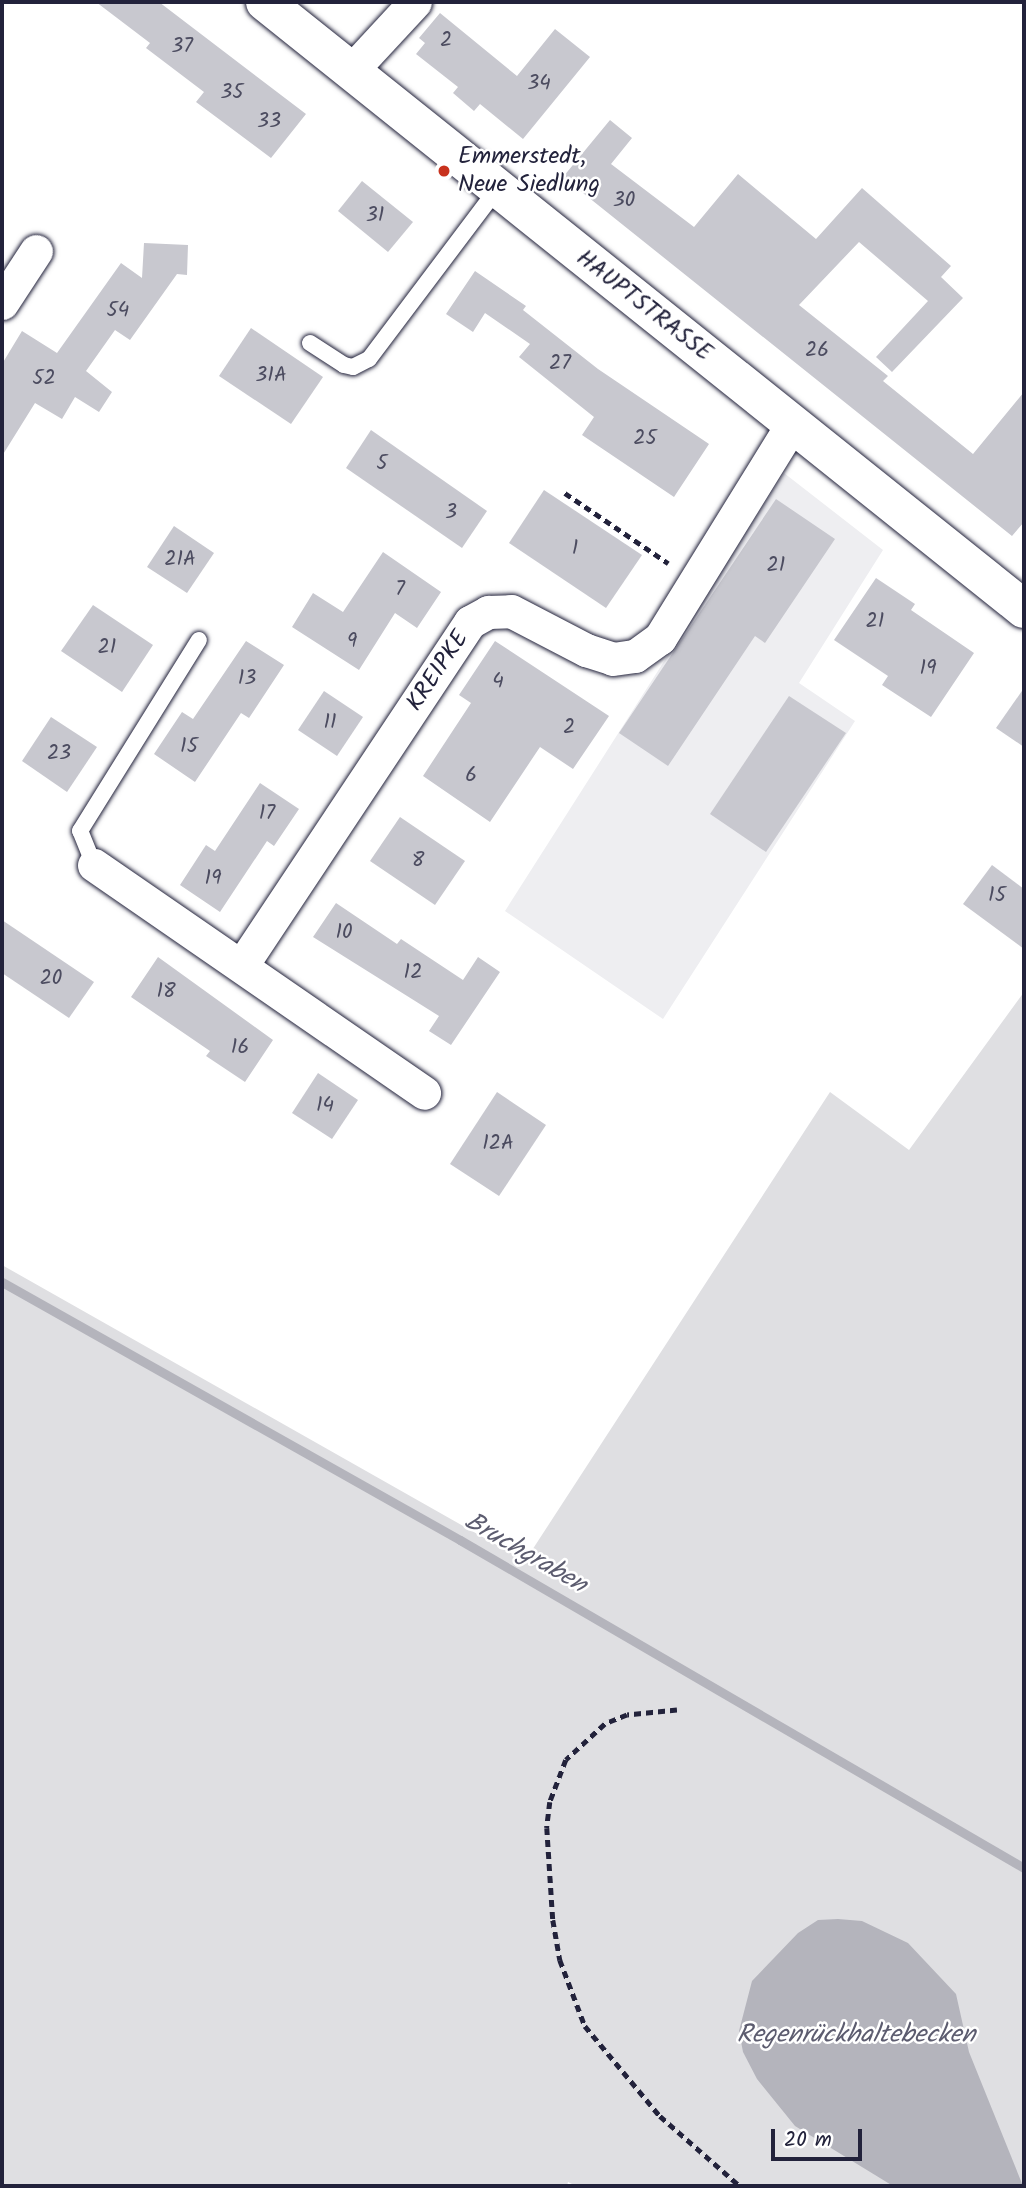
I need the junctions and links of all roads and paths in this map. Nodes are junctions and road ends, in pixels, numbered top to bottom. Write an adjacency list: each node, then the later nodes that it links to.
1 (265, 2): 3 (main road, HAUPTSTRASSE)
2 (415, 2): 3 (street)
3 (351, 71): 4 (main road, HAUPTSTRASSE)
4 (497, 189): 7 (lane); 8 (main road, HAUPTSTRASSE)
5 (36, 251): 6 (street)
6 (2, 303)
7 (310, 343)
8 (793, 423): 10 (street, KREIPKE); 11 (main road, HAUPTSTRASSE)
9 (565, 493): 10 (path)
10 (695, 581): 14 (street, KREIPKE)
11 (1024, 609)
12 (200, 640): 13 (lane)
13 (94, 865): 14 (street)
14 (242, 965): 15 (street)
15 (424, 1093)
16 (677, 1710): 17 (path)
17 (740, 2186)

